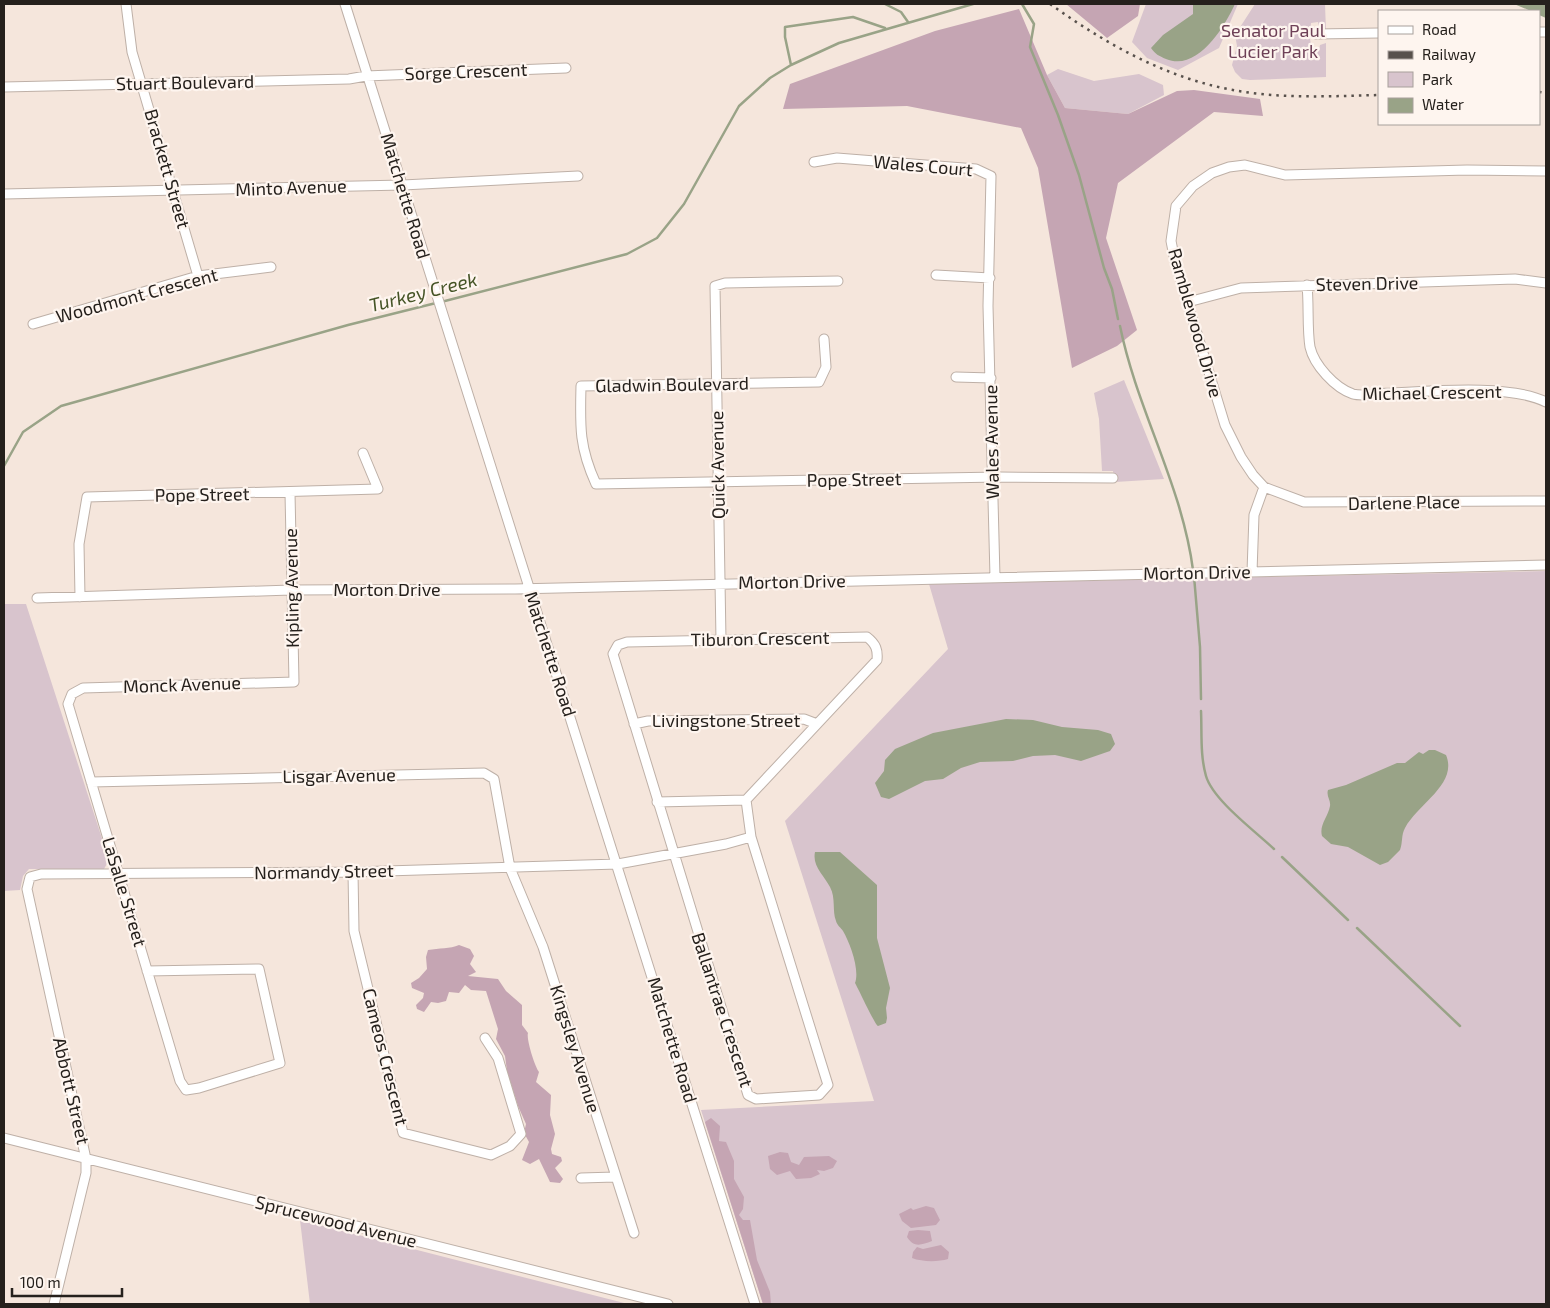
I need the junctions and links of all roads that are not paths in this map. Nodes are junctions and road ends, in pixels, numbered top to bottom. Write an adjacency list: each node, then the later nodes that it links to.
1 (126, 4): 7 (street, Brackett Street)
2 (344, 4): 6 (street, Matchette Road)
3 (1378, 33): 4 (street)
4 (1316, 34)
5 (566, 68): 6 (street, Sorge Crescent)
6 (366, 76): 7 (street, Stuart Boulevard); 12 (street, Matchette Road)
7 (142, 84): 8 (street, Stuart Boulevard); 13 (street, Brackett Street)
8 (4, 87)
9 (814, 162): 18 (street, Wales Court)
10 (1546, 171): 22 (street, Ramblewood Drive)
11 (578, 176): 12 (street, Minto Avenue)
12 (403, 185): 13 (street, Minto Avenue); 42 (street, Matchette Road)
13 (173, 192): 14 (street, Minto Avenue); 17 (street, Brackett Street)
14 (4, 194)
15 (271, 267): 17 (street, Woodmont Crescent)
16 (936, 275): 18 (street)
17 (198, 276): 24 (street, Woodmont Crescent)
18 (990, 278): 23 (street, Wales Court)
19 (838, 281): 28 (street, Quick Avenue)
20 (1546, 283): 21 (street, Steven Drive)
21 (1307, 286): 22 (street, Steven Drive); 29 (street, Michael Crescent)
22 (1188, 302): 35 (street, Ramblewood Drive)
23 (988, 306): 27 (street, Wales Avenue)
24 (33, 324)
25 (824, 339): 28 (street, Gladwin Boulevard)
26 (956, 377): 27 (street)
27 (991, 378): 31 (street, Wales Avenue)
28 (716, 384): 33 (street, Quick Avenue); 34 (street, Gladwin Boulevard)
29 (1546, 402)
30 (363, 453): 36 (street, Pope Street)
31 (993, 478): 32 (street, Pope Street); 33 (street, Pope Street); 40 (street, Wales Avenue)
32 (1113, 478)
33 (718, 483): 34 (street, Pope Street); 41 (street, Quick Avenue)
34 (596, 484)
35 (1264, 487): 37 (street, Darlene Place); 39 (street)
36 (290, 493): 43 (street, Kipling Avenue); 44 (street, Pope Street)
37 (1546, 501)
38 (1546, 565): 39 (street, Morton Drive)
39 (1252, 572): 40 (street, Morton Drive)
40 (995, 577): 41 (street, Morton Drive)
41 (721, 584): 42 (street, Morton Drive); 46 (street, Quick Avenue)
42 (530, 589): 43 (street, Morton Drive); 56 (street, Matchette Road)
43 (291, 590): 44 (street, Morton Drive); 47 (street, Kipling Avenue)
44 (80, 596): 45 (street, Morton Drive)
45 (37, 598)
46 (720, 640): 49 (street, Tiburon Crescent); 50 (street, Tiburon Crescent)
47 (294, 682): 48 (street, Monck Avenue)
48 (72, 694): 51 (street, LaSalle Street)
49 (634, 724): 50 (street, Livingstone Street); 53 (street, Tiburon Crescent)
50 (817, 724): 52 (street, Tiburon Crescent)
51 (91, 782): 57 (street, Lisgar Avenue); 59 (street, LaSalle Street)
52 (746, 800): 53 (street); 54 (street)
53 (657, 802): 55 (street, Tiburon Crescent)
54 (751, 836): 55 (street, Normandy Street); 55 (street, Ballantrae Crescent)
55 (673, 855): 56 (street, Normandy Street)
56 (618, 864): 57 (street, Normandy Street); 70 (street, Matchette Road)
57 (510, 868): 58 (street, Normandy Street); 66 (street, Kingsley Avenue)
58 (352, 872): 59 (street, Normandy Street); 62 (street, Cameos Crescent)
59 (118, 875): 60 (street, Normandy Street); 61 (street, LaSalle Street)
60 (30, 878): 64 (street, Abbott Street)
61 (147, 971): 61 (street, LaSalle Street)
62 (485, 1038)
63 (4, 1138): 64 (street, Sprucewood Avenue)
64 (86, 1159): 68 (street, Abbott Street); 69 (street, Sprucewood Avenue)
65 (581, 1178): 66 (street)
66 (615, 1178): 67 (street, Kingsley Avenue)
67 (634, 1233)
68 (54, 1304)
69 (668, 1304)
70 (755, 1304)

